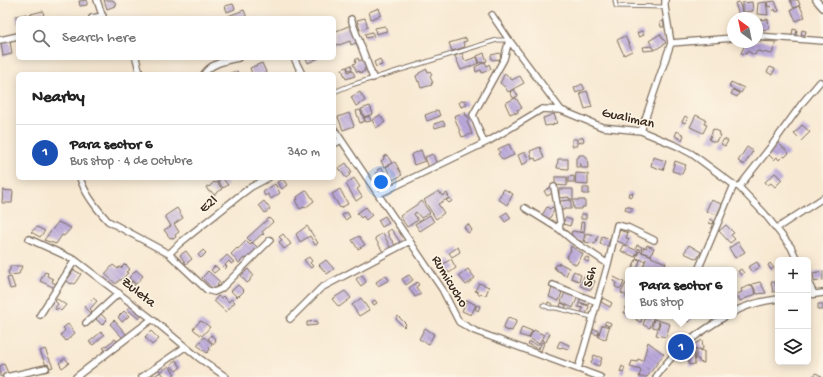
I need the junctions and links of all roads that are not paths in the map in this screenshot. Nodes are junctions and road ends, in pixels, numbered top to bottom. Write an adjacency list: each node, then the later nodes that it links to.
1 (97, 0): 8 (street)
2 (615, 0): 5 (lane)
3 (665, 0): 5 (street)
4 (816, 0): 6 (street)
5 (665, 7): 16 (street)
6 (823, 8)
7 (492, 15): 14 (street)
8 (103, 16)
9 (351, 19): 23 (street)
10 (16, 36): 13 (street)
11 (763, 36): 15 (street)
12 (727, 38): 16 (street)
13 (0, 40)
14 (509, 40): 23 (lane); 26 (street); 31 (street)
15 (823, 41)
16 (671, 43): 27 (street)
17 (136, 60): 20 (street)
18 (232, 60): 21 (street)
19 (295, 60): 22 (street)
20 (140, 72)
21 (205, 72)
22 (301, 72)
23 (373, 78): 25 (lane)
24 (820, 82): 34 (street)
25 (336, 91)
26 (561, 110): 27 (street, Gualiman); 31 (street, Gualiman)
27 (641, 131): 34 (street, Gualiman)
28 (336, 132): 29 (street, Rumicucho)
29 (341, 140): 30 (street); 36 (street, Rumicucho)
30 (336, 143)
31 (484, 143): 36 (street, Gualiman)
32 (81, 180): 45 (street)
33 (264, 180): 45 (street, E2l)
34 (736, 186): 39 (street, Gualiman); 49 (street)
35 (554, 187): 40 (street)
36 (379, 194): 44 (street, Rumicucho)
37 (823, 198): 39 (street)
38 (526, 208): 40 (street, S6h)
39 (777, 228): 46 (street, Gualiman)
40 (559, 229): 48 (street, S6h)
41 (28, 239): 47 (street, Zuleta)
42 (270, 240): 45 (street)
43 (654, 240): 48 (street)
44 (410, 241): 61 (street); 66 (street, Rumicucho)
45 (169, 254)
46 (796, 257)
47 (75, 260): 51 (street, Zuleta); 58 (street)
48 (608, 264): 55 (street, S6h)
49 (699, 267)
50 (553, 285): 55 (street)
51 (119, 293): 60 (street, Zuleta); 63 (street)
52 (823, 293): 53 (street)
53 (811, 294)
54 (775, 299): 57 (street)
55 (597, 302): 59 (street, S6h)
56 (543, 306): 59 (lane)
57 (737, 310)
58 (40, 315)
59 (592, 318): 66 (street, S6h)
60 (152, 319): 64 (street, Zuleta); 67 (street)
61 (290, 319)
62 (721, 319): 72 (street)
63 (86, 323)
64 (185, 347): 69 (street); 70 (street, Zuleta)
65 (46, 368): 68 (street)
66 (578, 369): 71 (street, Rumicucho)
67 (75, 376)
68 (6, 377)
69 (142, 377)
70 (226, 377)
71 (600, 377)
72 (656, 377)

